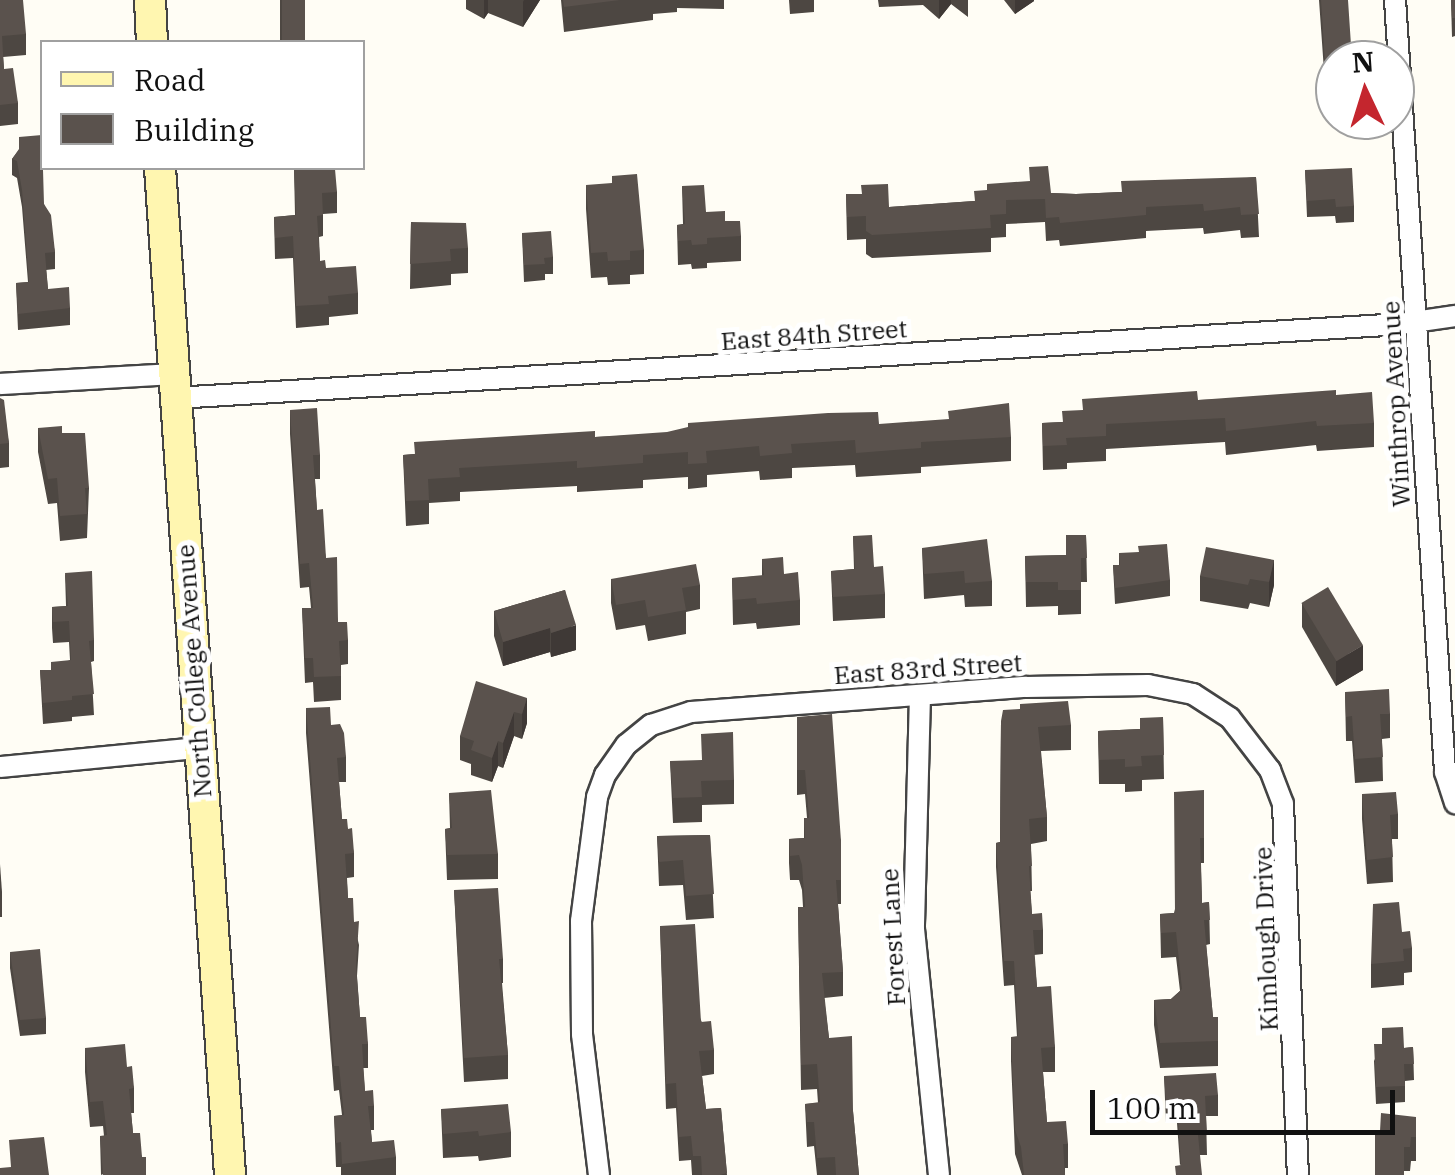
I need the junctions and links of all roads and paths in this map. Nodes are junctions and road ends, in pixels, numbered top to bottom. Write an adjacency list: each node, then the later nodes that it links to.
1 (150, 0): 3 (main road)
2 (1395, 0): 6 (street, Winthrop Avenue)
3 (152, 40)
4 (160, 170): 8 (main road, North College Avenue)
5 (1455, 316): 6 (street, East 84th Street)
6 (1415, 321): 8 (street, East 84th Street); 13 (street, Winthrop Avenue)
7 (0, 384): 8 (street, East 84th Street)
8 (174, 386): 11 (main road, North College Avenue)
9 (920, 695): 10 (street, East 83rd Street); 15 (street, East 83rd Street); 16 (street, Forest Lane)
10 (1230, 718): 17 (street, Kimlough Drive)
11 (199, 748): 12 (street); 14 (main road, North College Avenue)
12 (0, 767)
13 (1455, 804)
14 (230, 1175)
15 (599, 1175)
16 (939, 1175)
17 (1298, 1175)

